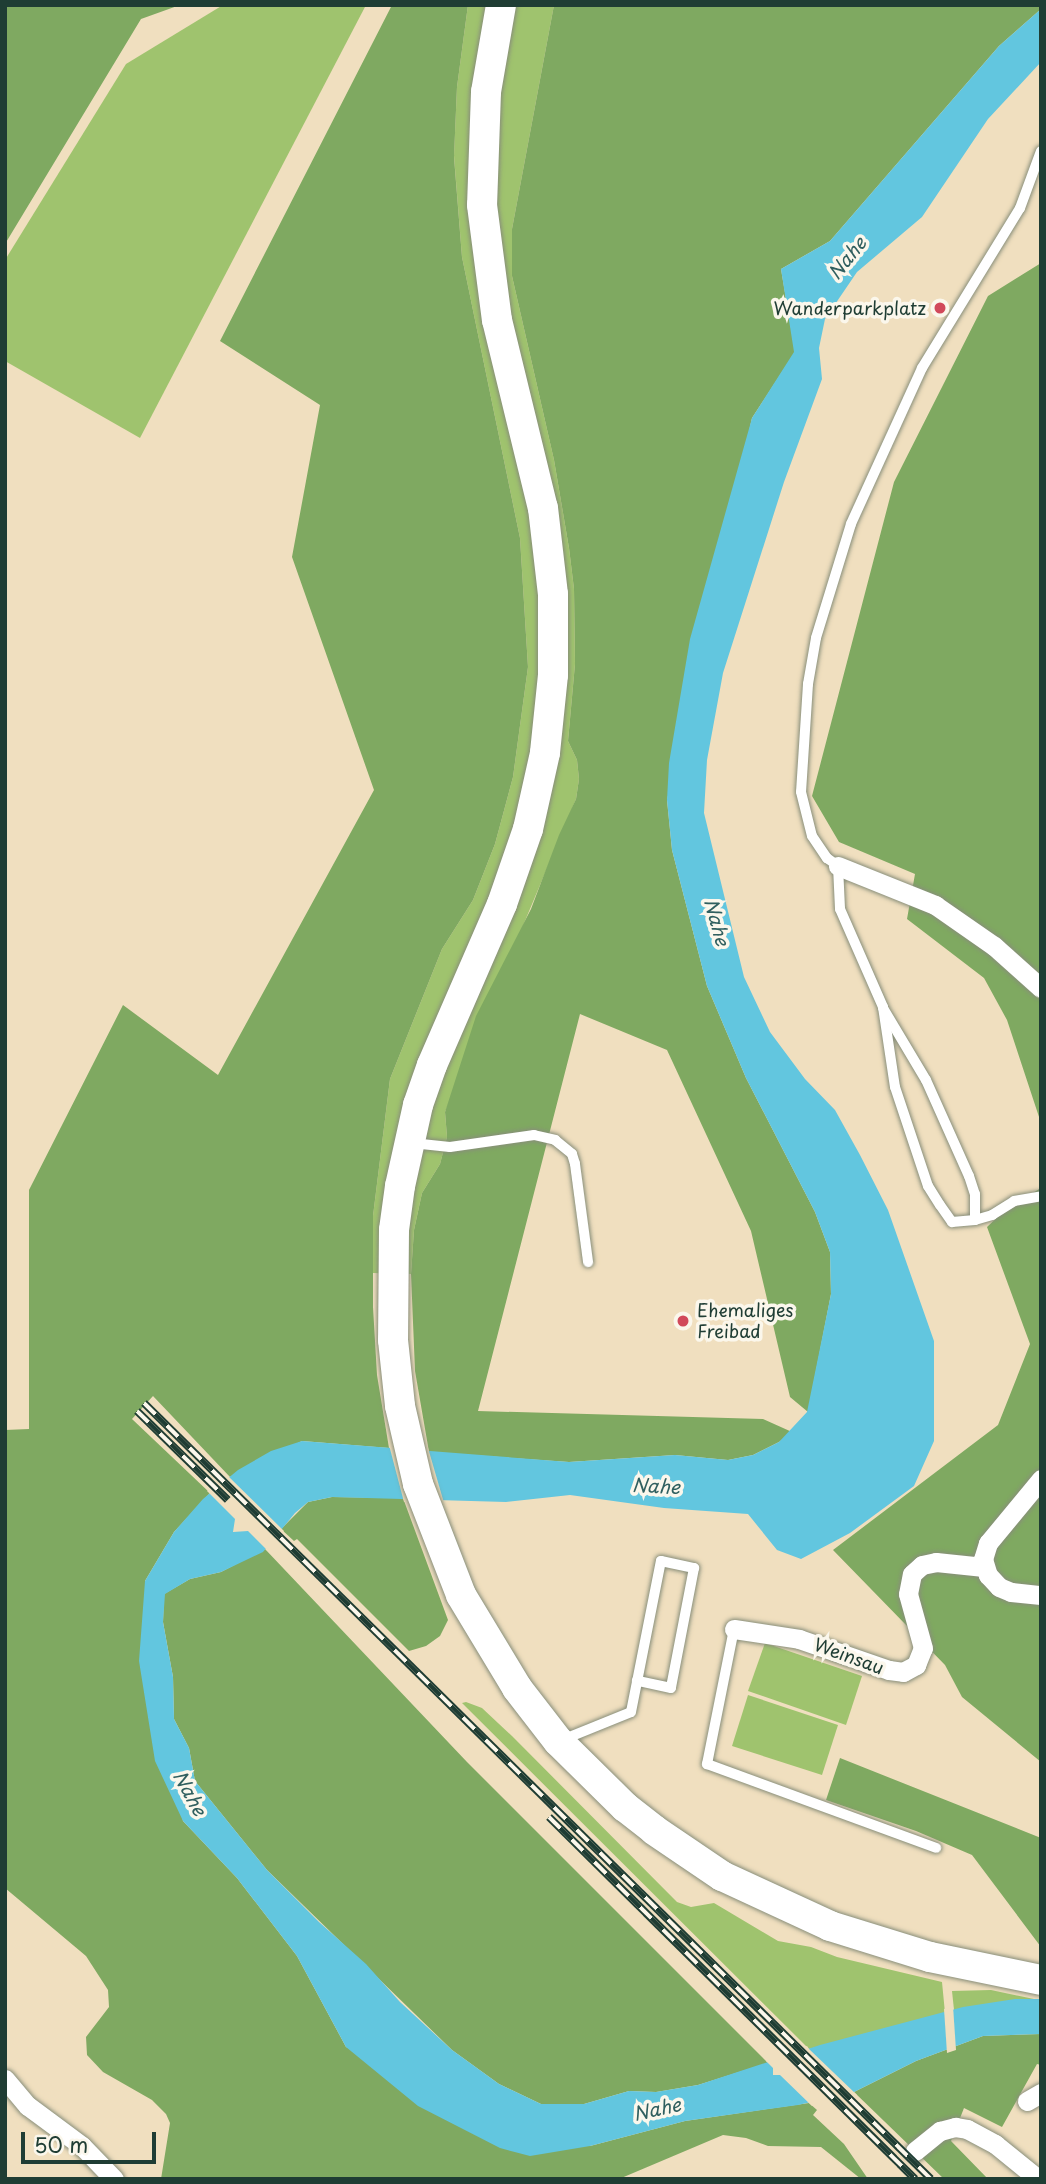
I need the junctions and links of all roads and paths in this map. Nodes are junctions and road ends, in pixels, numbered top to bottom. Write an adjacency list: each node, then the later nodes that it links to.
1 (501, 5): 6 (main road)
2 (1041, 151): 3 (lane)
3 (838, 866): 4 (street); 5 (lane)
4 (1041, 988)
5 (883, 1007): 8 (lane); 8 (lane)
6 (408, 1143): 9 (lane); 15 (main road)
7 (1041, 1196): 8 (lane)
8 (975, 1220)
9 (588, 1262)
10 (1041, 1479): 11 (street)
11 (984, 1567): 12 (street); 13 (street, Weinsau)
12 (1041, 1595)
13 (734, 1629): 16 (lane)
14 (637, 1681): 14 (lane); 15 (lane)
15 (558, 1741): 17 (main road)
16 (936, 1848)
17 (1041, 1980)
18 (5, 2079): 20 (street)
19 (915, 2151): 21 (street)
20 (114, 2179)
21 (1038, 2179)

